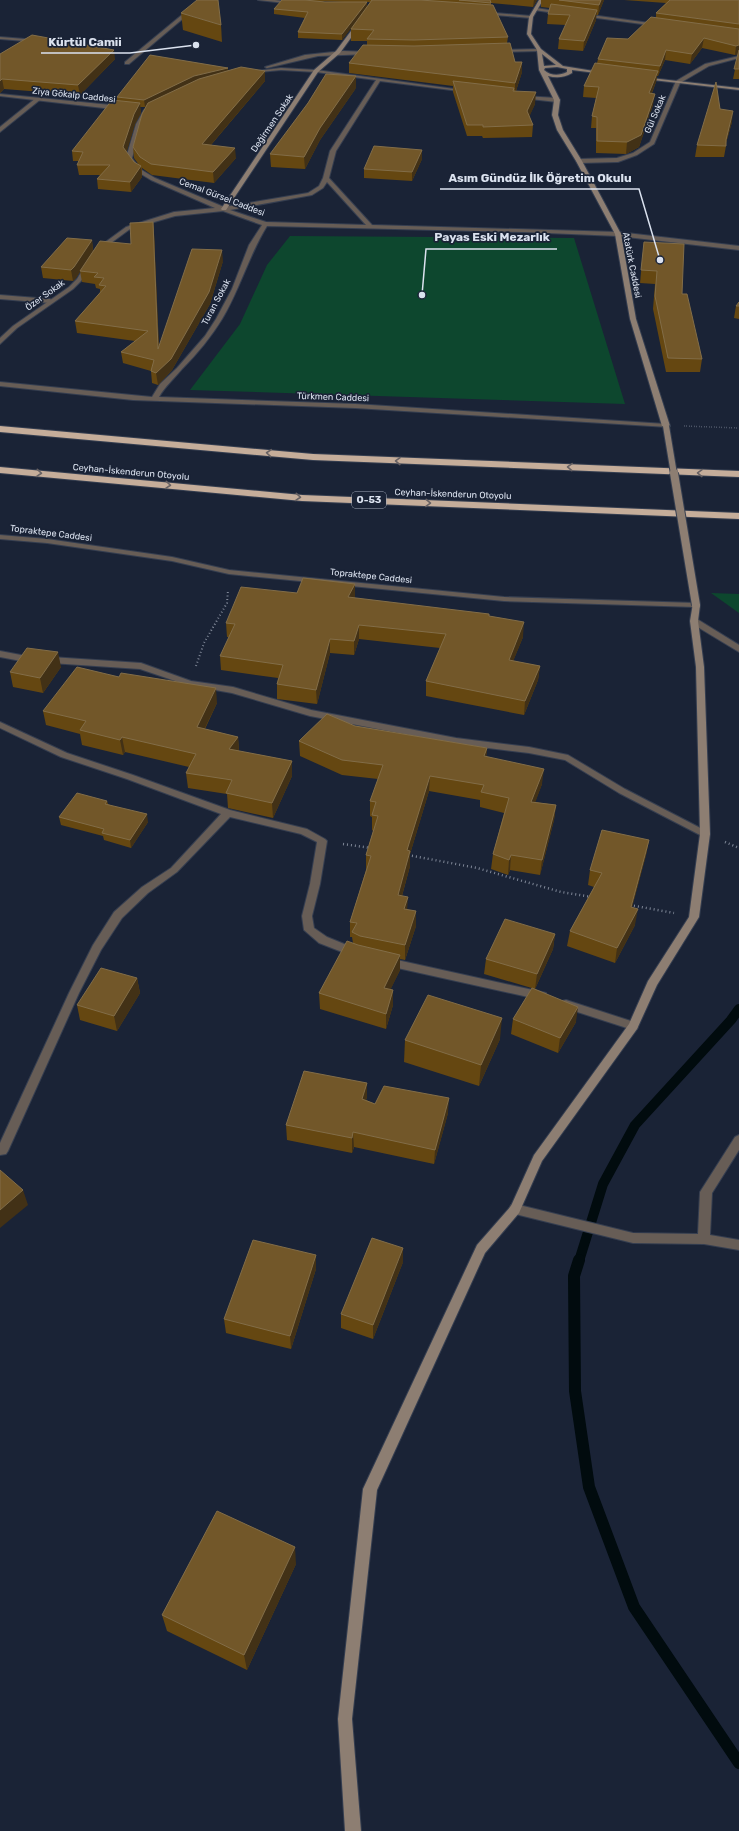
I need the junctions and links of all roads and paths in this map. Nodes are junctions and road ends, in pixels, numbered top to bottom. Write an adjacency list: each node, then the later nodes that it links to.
1 (203, 0): 19 (street)
2 (260, 0): 4 (street)
3 (542, 0): 5 (street, Atatürk Caddesi)
4 (303, 4)
5 (536, 9): 7 (street); 10 (street, Atatürk Caddesi)
6 (479, 13): 10 (street)
7 (567, 13)
8 (575, 14): 11 (street)
9 (364, 17): 15 (street, Değirmen Sokak)
10 (532, 17): 14 (street, Atatürk Caddesi)
11 (661, 26)
12 (0, 38): 13 (street)
13 (25, 40)
14 (539, 50): 16 (street); 20 (street); 23 (street, Atatürk Caddesi)
15 (338, 52): 17 (street); 22 (street, Değirmen Sokak); 24 (street)
16 (492, 52)
17 (376, 53)
18 (739, 57): 32 (street)
19 (127, 64)
20 (562, 66): 21 (street); 23 (street)
21 (569, 68): 26 (street); 28 (street)
22 (316, 71): 24 (street); 30 (street); 47 (street, Değirmen Sokak)
23 (543, 71): 26 (street); 39 (street, Atatürk Caddesi)
24 (251, 72): 25 (street)
25 (244, 74)
26 (564, 75): 27 (street); 31 (street)
27 (573, 75)
28 (581, 76)
29 (640, 78): 32 (street)
30 (378, 81): 35 (street); 46 (street)
31 (561, 82)
32 (678, 82): 34 (street); 45 (street, Gül Sokak)
33 (560, 88): 39 (street)
34 (739, 89)
35 (474, 92)
36 (0, 95): 38 (street, Ziya Gökalp Caddesi)
37 (519, 97): 39 (street)
38 (38, 100): 41 (street, Ziya Gökalp Caddesi); 44 (street)
39 (557, 100): 45 (street, Atatürk Caddesi)
40 (153, 108): 43 (street)
41 (124, 109)
42 (139, 110): 43 (street)
43 (146, 111): 47 (street, Cemal Gürsel Caddesi)
44 (0, 130)
45 (579, 161): 50 (street, Atatürk Caddesi)
46 (326, 178): 47 (street, Özer Sokak); 49 (street)
47 (224, 209): 48 (street, Cemal Gürsel Caddesi); 53 (street, Özer Sokak)
48 (265, 224): 49 (street, Cemal Gürsel Caddesi); 57 (street, Turan Sokak)
49 (371, 227): 50 (street, Cemal Gürsel Caddesi)
50 (618, 234): 51 (street, Cemal Gürsel Caddesi); 58 (street, Atatürk Caddesi)
51 (739, 248)
52 (0, 297): 53 (street)
53 (50, 301): 54 (street, Özer Sokak)
54 (3, 337): 55 (street, Özer Sokak)
55 (0, 342)
56 (0, 384): 57 (street, Türkmen Caddesi)
57 (154, 399): 58 (street, Türkmen Caddesi)
58 (666, 426): 59 (path); 66 (street, Atatürk Caddesi, bridge)
59 (739, 428)
60 (0, 429): 62 (highway, one-way to 60)
61 (0, 470): 63 (highway, Ceyhan-İskenderun Otoyolu / O-53, one-way to 63)
62 (739, 474)
63 (739, 516)
64 (0, 537): 65 (street, Topraktepe Caddesi)
65 (229, 572): 66 (street, Topraktepe Caddesi); 70 (path)
66 (696, 605): 67 (street, Atatürk Caddesi)
67 (694, 620): 68 (street); 73 (street, Atatürk Caddesi)
68 (739, 649)
69 (0, 654): 70 (street)
70 (190, 683): 73 (street)
71 (0, 725): 72 (street)
72 (228, 813): 74 (street); 84 (street)
73 (705, 834): 79 (street, Atatürk Caddesi)
74 (322, 841): 75 (path); 80 (street)
75 (374, 849)
76 (404, 854): 77 (path)
77 (593, 898)
78 (624, 904): 79 (path)
79 (694, 917): 82 (street)
80 (365, 956)
81 (380, 960): 82 (street)
82 (633, 1026): 85 (street)
83 (739, 1140): 86 (street)
84 (2, 1150)
85 (515, 1209): 86 (street); 88 (street)
86 (704, 1240): 87 (street)
87 (739, 1245)
88 (353, 1831)

